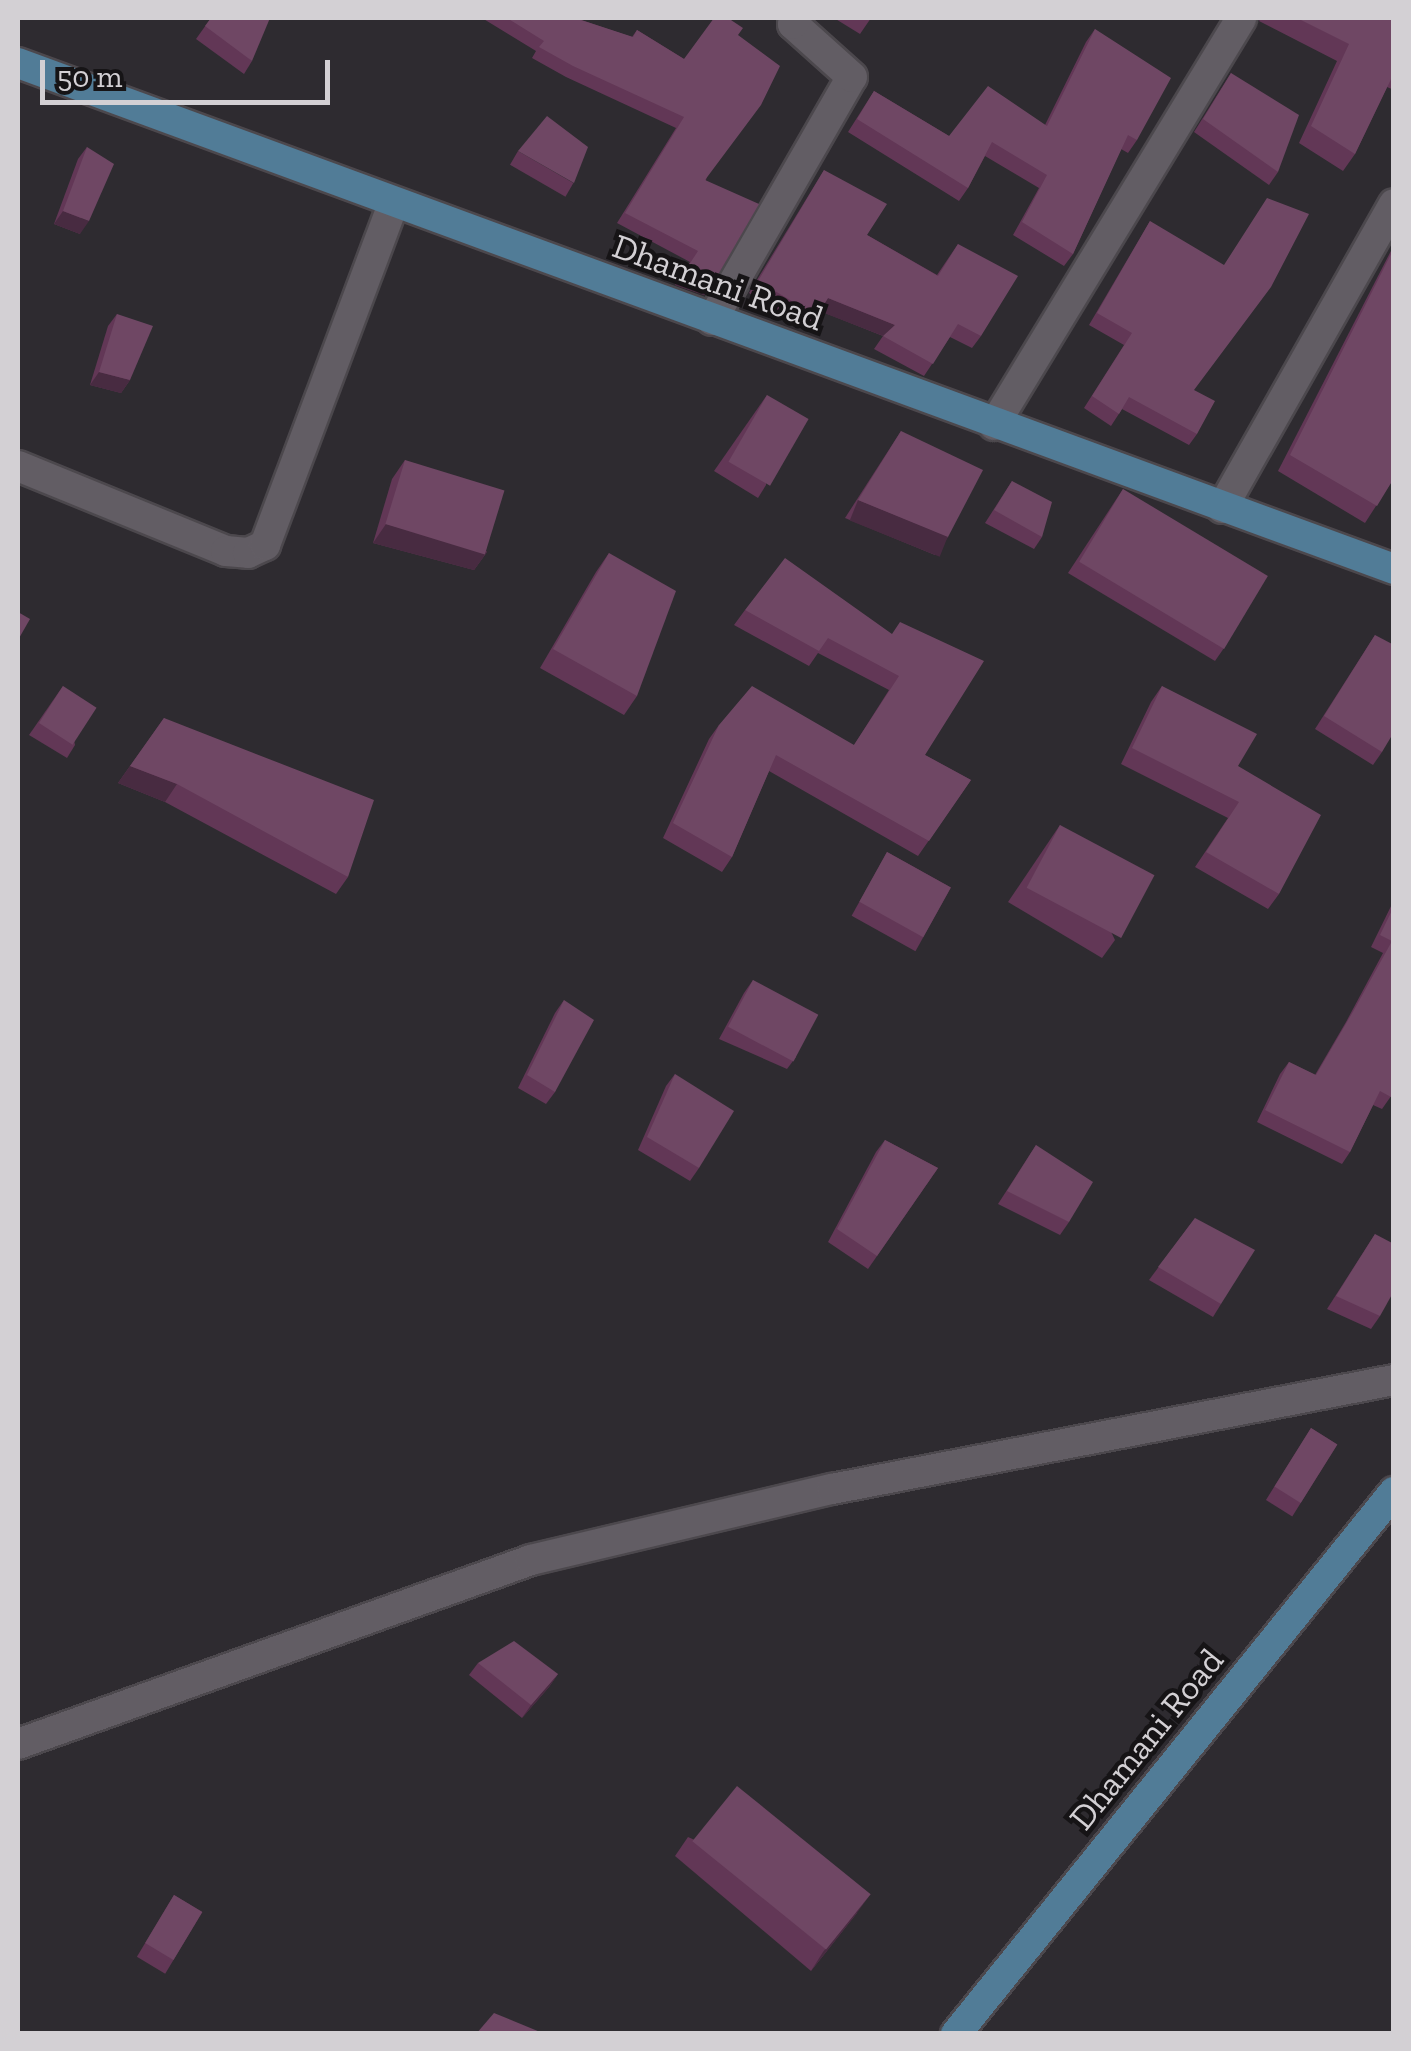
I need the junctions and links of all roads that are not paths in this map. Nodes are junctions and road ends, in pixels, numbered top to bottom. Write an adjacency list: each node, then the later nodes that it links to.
1 (796, 18): 6 (street)
2 (1241, 18): 7 (street)
3 (18, 63): 4 (main road, Dhamani Road)
4 (394, 202): 6 (main road, Dhamani Road); 8 (street)
5 (1394, 204): 9 (street)
6 (712, 320): 7 (main road, Dhamani Road)
7 (994, 425): 9 (main road, Dhamani Road)
8 (18, 466)
9 (1222, 508): 10 (main road, Dhamani Road)
10 (1394, 569)
11 (1394, 1380): 13 (street)
12 (1394, 1492): 14 (main road, Dhamani Road)
13 (18, 1744)
14 (956, 2034)

